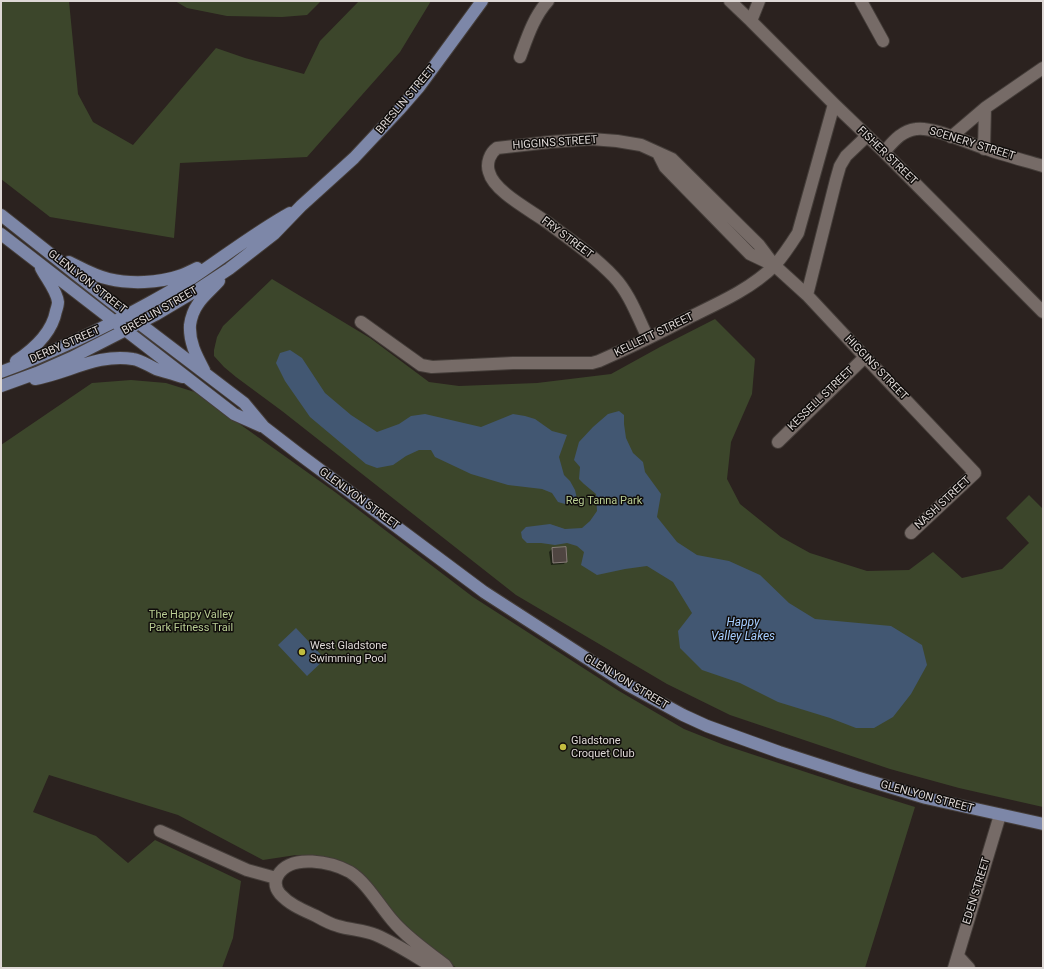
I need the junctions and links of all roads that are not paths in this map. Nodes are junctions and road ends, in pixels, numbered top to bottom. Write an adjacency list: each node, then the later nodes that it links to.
1 (482, 1): 18 (main road, BRESLIN STREET)
2 (548, 1): 8 (street)
3 (730, 1): 6 (street, FISHER STREET)
4 (759, 1): 6 (street)
5 (861, 1): 7 (street)
6 (751, 21): 10 (street, FISHER STREET)
7 (883, 41)
8 (520, 57)
9 (1043, 68): 11 (street)
10 (834, 104): 12 (street, FISHER STREET); 24 (street, KELLETT STREET)
11 (985, 108): 13 (street); 15 (street)
12 (867, 136): 16 (street, FISHER STREET); 26 (street)
13 (951, 137): 15 (street, SCENERY STREET); 16 (street, SCENERY STREET)
14 (497, 148): 24 (street, HIGGINS STREET); 33 (street, FRY STREET)
15 (984, 149): 17 (street, SCENERY STREET)
16 (884, 152): 27 (street, FISHER STREET)
17 (1043, 166)
18 (301, 206): 22 (main road, BRESLIN STREET); 25 (main road, BRESLIN STREET)
19 (1, 215): 21 (main road, GLENLYON STREET)
20 (1, 234): 23 (main road, GLENLYON STREET)
21 (49, 253): 22 (main road); 28 (main road, GLENLYON STREET)
22 (216, 262): 28 (main road, BRESLIN STREET)
23 (38, 263): 29 (main road, GLENLYON STREET); 35 (main road)
24 (774, 265): 26 (street, HIGGINS STREET); 33 (street, KELLETT STREET)
25 (229, 270): 31 (main road, BRESLIN STREET); 36 (main road)
26 (807, 295): 34 (street, HIGGINS STREET)
27 (1043, 312)
28 (128, 315): 29 (main road, DERBY STREET); 31 (main road, GLENLYON STREET)
29 (115, 322): 32 (main road, GLENLYON STREET); 35 (main road, DERBY STREET)
30 (361, 322): 33 (street, KELLETT STREET)
31 (139, 323): 32 (main road, BRESLIN STREET); 36 (main road, GLENLYON STREET)
32 (126, 330): 37 (main road, GLENLYON STREET); 38 (main road, BRESLIN STREET)
33 (648, 338)
34 (864, 357): 40 (street, KESSELL STREET); 41 (street, HIGGINS STREET)
35 (1, 371)
36 (207, 375): 39 (main road, GLENLYON STREET)
37 (189, 379): 38 (main road); 39 (main road, GLENLYON STREET)
38 (3, 386)
39 (264, 427): 43 (main road, GLENLYON STREET)
40 (778, 442)
41 (975, 473): 42 (street, NASH STREET)
42 (911, 533)
43 (1000, 815): 44 (main road, GLENLYON STREET); 47 (street, EDEN STREET)
44 (1043, 824)
45 (160, 831): 46 (street)
46 (276, 878): 48 (street); 49 (street)
47 (956, 962): 50 (street)
48 (434, 968)
49 (447, 968)
50 (969, 968)

